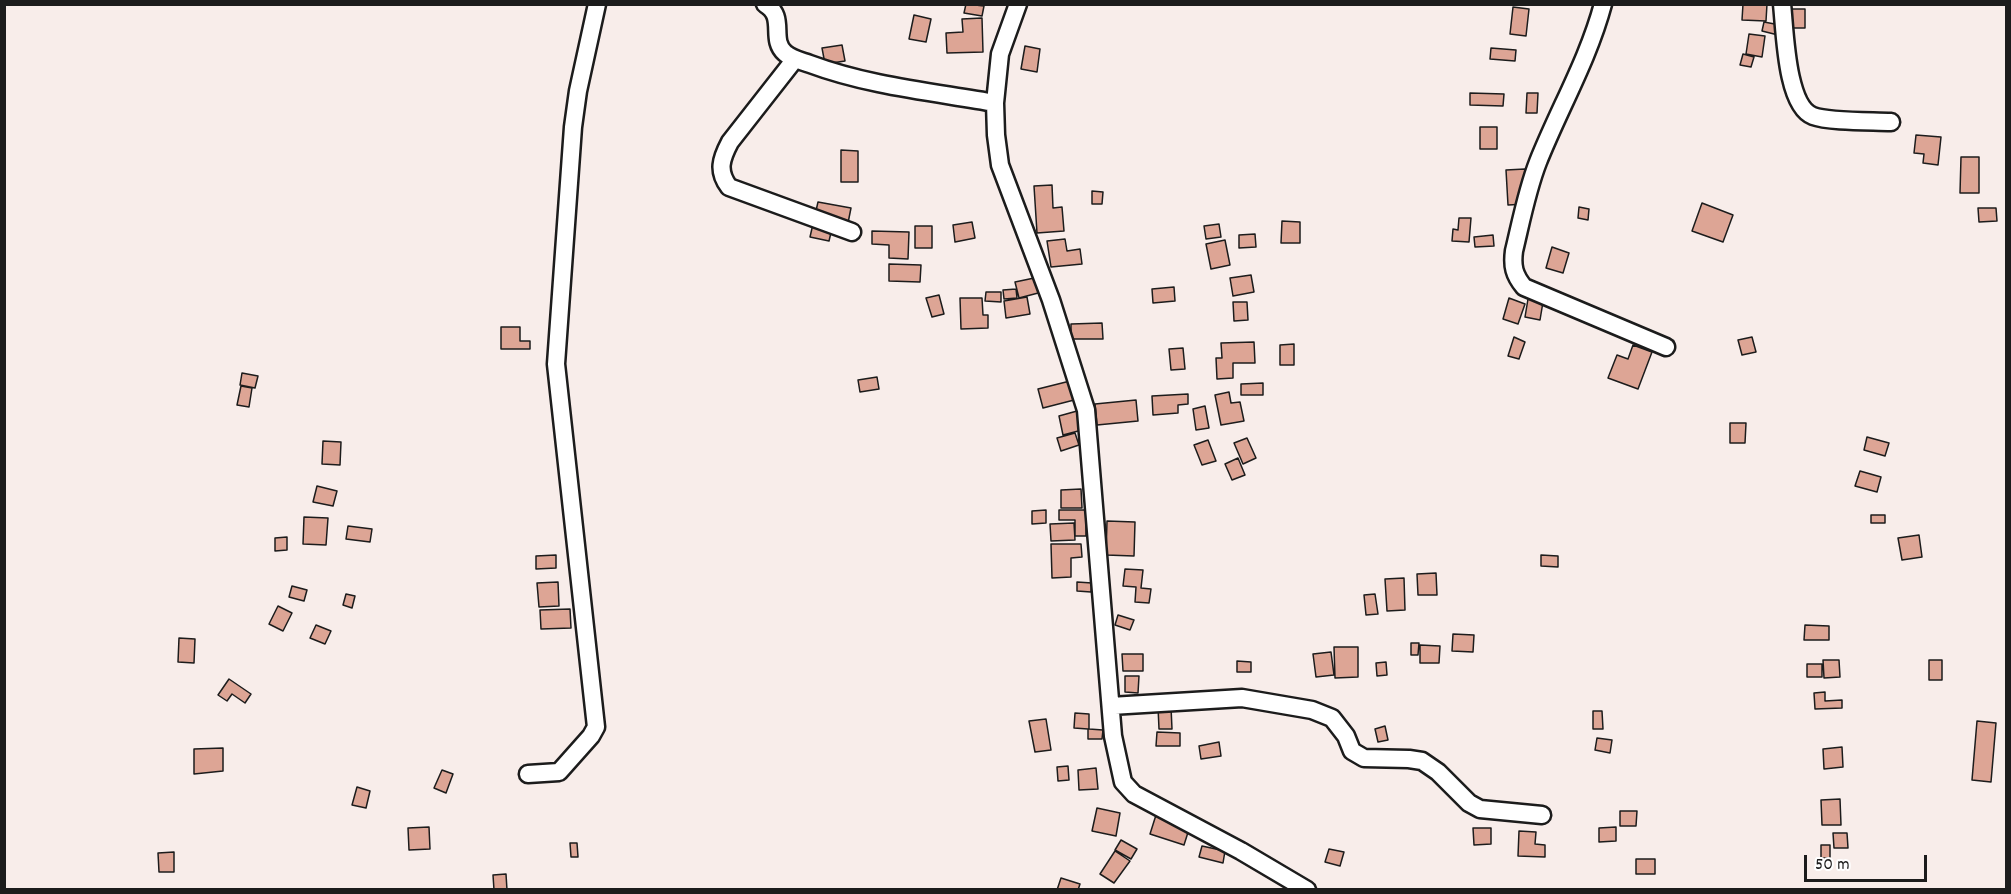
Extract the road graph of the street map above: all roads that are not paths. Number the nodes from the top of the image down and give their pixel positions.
1 (597, 4) edge
2 (765, 4) edge
3 (1018, 4) edge
4 (1603, 4) edge
5 (1782, 4) edge
6 (795, 58) junction
7 (995, 103) junction
8 (1891, 122) dead end
9 (852, 232) dead end
10 (1666, 347) dead end
11 (1111, 706) junction
12 (528, 774) dead end
13 (1542, 815) dead end
14 (1307, 890) edge

1 - 12 street
2 - 6 street
3 - 7 street
4 - 10 street
5 - 8 street
6 - 7 street
6 - 9 street
7 - 11 street
11 - 13 street
11 - 14 street

